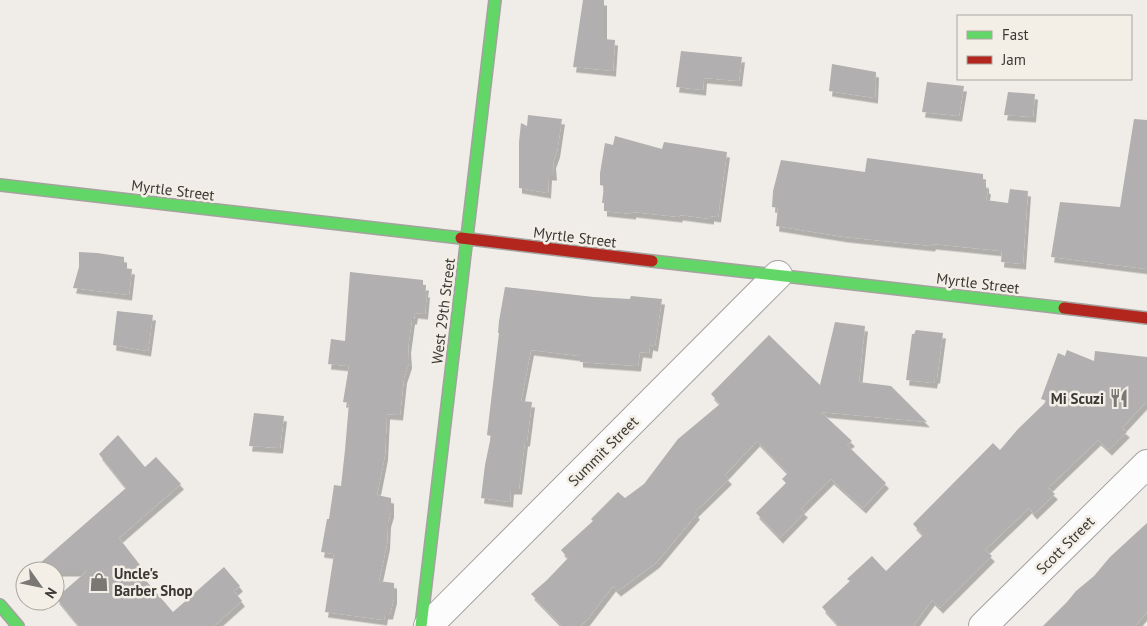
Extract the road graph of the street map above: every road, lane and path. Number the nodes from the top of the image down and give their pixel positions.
1 (494, 0) edge
2 (0, 185) edge
3 (467, 239) junction
4 (778, 275) junction
5 (1147, 318) edge
6 (1147, 464) edge
7 (0, 605) edge
8 (18, 626) edge
9 (421, 626) edge
10 (428, 626) edge
11 (983, 626) edge

1 - 3 street, West 29th Street
2 - 3 street, Myrtle Street
3 - 4 street, Myrtle Street
3 - 9 street, West 29th Street
4 - 5 street, Myrtle Street
4 - 10 street, Summit Street
6 - 11 street, Scott Street
7 - 8 street

